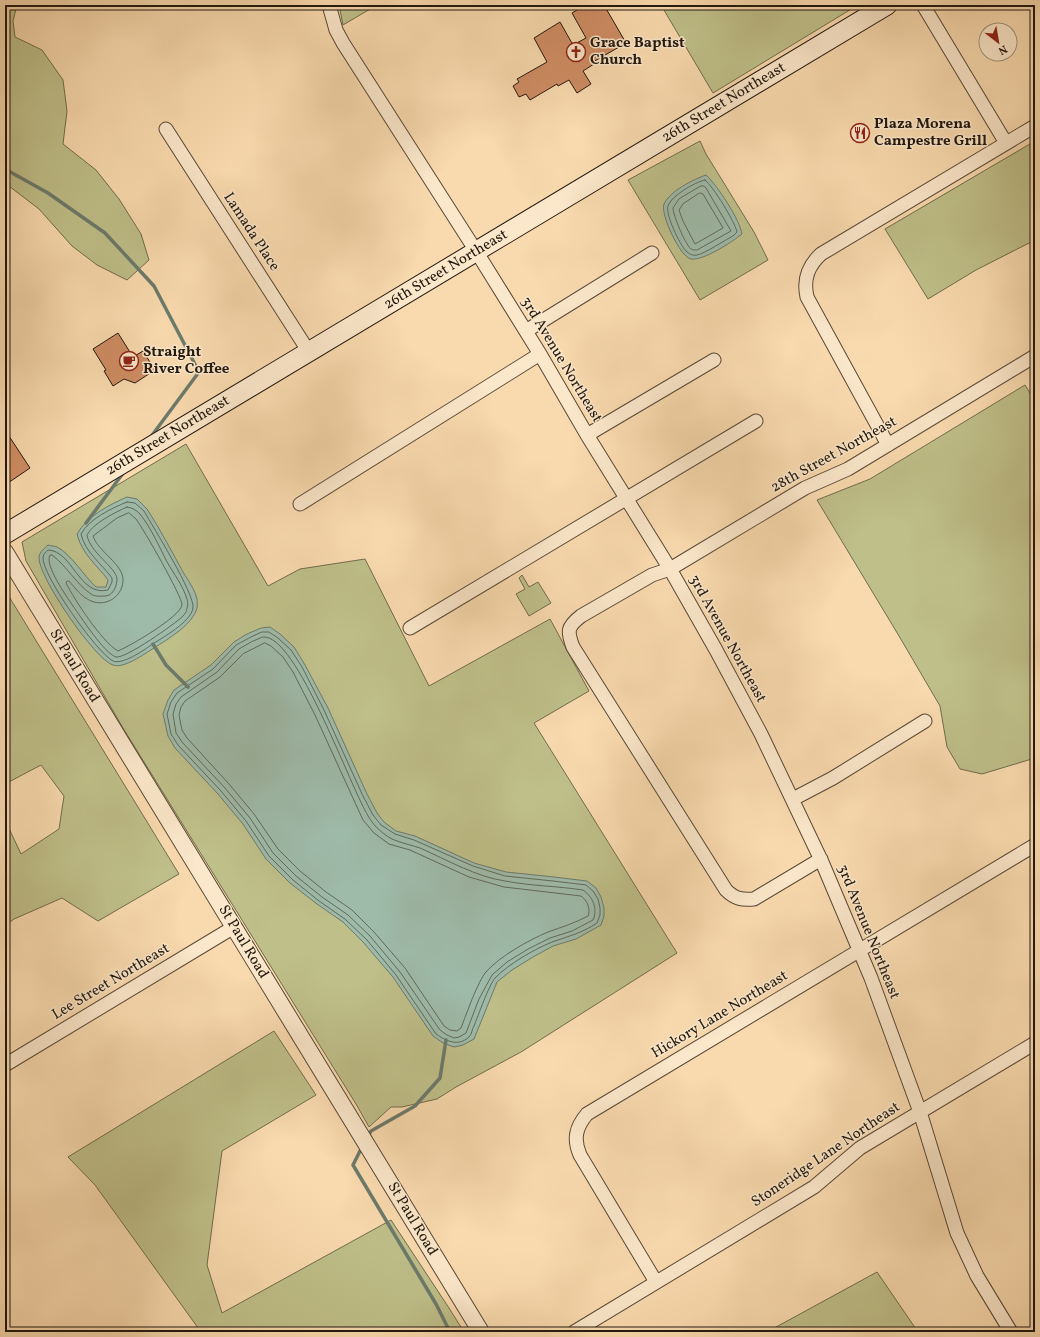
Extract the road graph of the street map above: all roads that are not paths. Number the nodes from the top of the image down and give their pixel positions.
1 (328, 5) edge
2 (887, 5) edge
3 (923, 5) edge
4 (1035, 126) edge
5 (166, 129) dead end
6 (1006, 143) junction
7 (476, 251) junction
8 (652, 253) dead end
9 (526, 331) junction
10 (309, 352) junction
11 (540, 354) junction
12 (1035, 356) edge
13 (714, 360) dead end
14 (756, 421) dead end
15 (587, 435) junction
16 (888, 445) junction
17 (626, 499) junction
18 (300, 504) dead end
19 (5, 534) edge
20 (5, 552) edge
21 (670, 570) junction
22 (410, 628) dead end
23 (925, 722) dead end
24 (793, 799) junction
25 (1035, 845) edge
26 (821, 859) junction
27 (234, 927) junction
28 (860, 950) junction
29 (1035, 1043) edge
30 (5, 1065) edge
31 (920, 1112) junction
32 (656, 1282) junction
33 (481, 1332) edge
34 (574, 1332) edge
35 (1011, 1332) edge

1 - 7 street, 3rd Avenue Northeast
2 - 7 main road, 26th Street Northeast
3 - 6 street
4 - 6 street
5 - 10 street, Lamada Place
6 - 16 street
7 - 9 street, 3rd Avenue Northeast
7 - 10 main road, 26th Street Northeast
8 - 9 street
9 - 11 street, 3rd Avenue Northeast
10 - 19 main road, 26th Street Northeast
11 - 15 street, 3rd Avenue Northeast
11 - 18 street
12 - 16 street, 28th Street Northeast
13 - 15 street
14 - 17 street
15 - 17 street, 3rd Avenue Northeast
16 - 21 street, 28th Street Northeast
17 - 21 street, 3rd Avenue Northeast
17 - 22 street
20 - 27 street, St Paul Road
21 - 24 street, 3rd Avenue Northeast
21 - 26 street, 28th Street Northeast
23 - 24 street
24 - 26 street, 3rd Avenue Northeast
25 - 28 street, Hickory Lane Northeast
26 - 28 street, 3rd Avenue Northeast
27 - 30 street, Lee Street Northeast
27 - 33 street, St Paul Road
28 - 31 street, 3rd Avenue Northeast
28 - 32 street, Hickory Lane Northeast
29 - 31 street, Stoneridge Lane Northeast
31 - 32 street, Stoneridge Lane Northeast
31 - 35 street, 3rd Avenue Northeast
32 - 34 street, Stoneridge Lane Northeast

